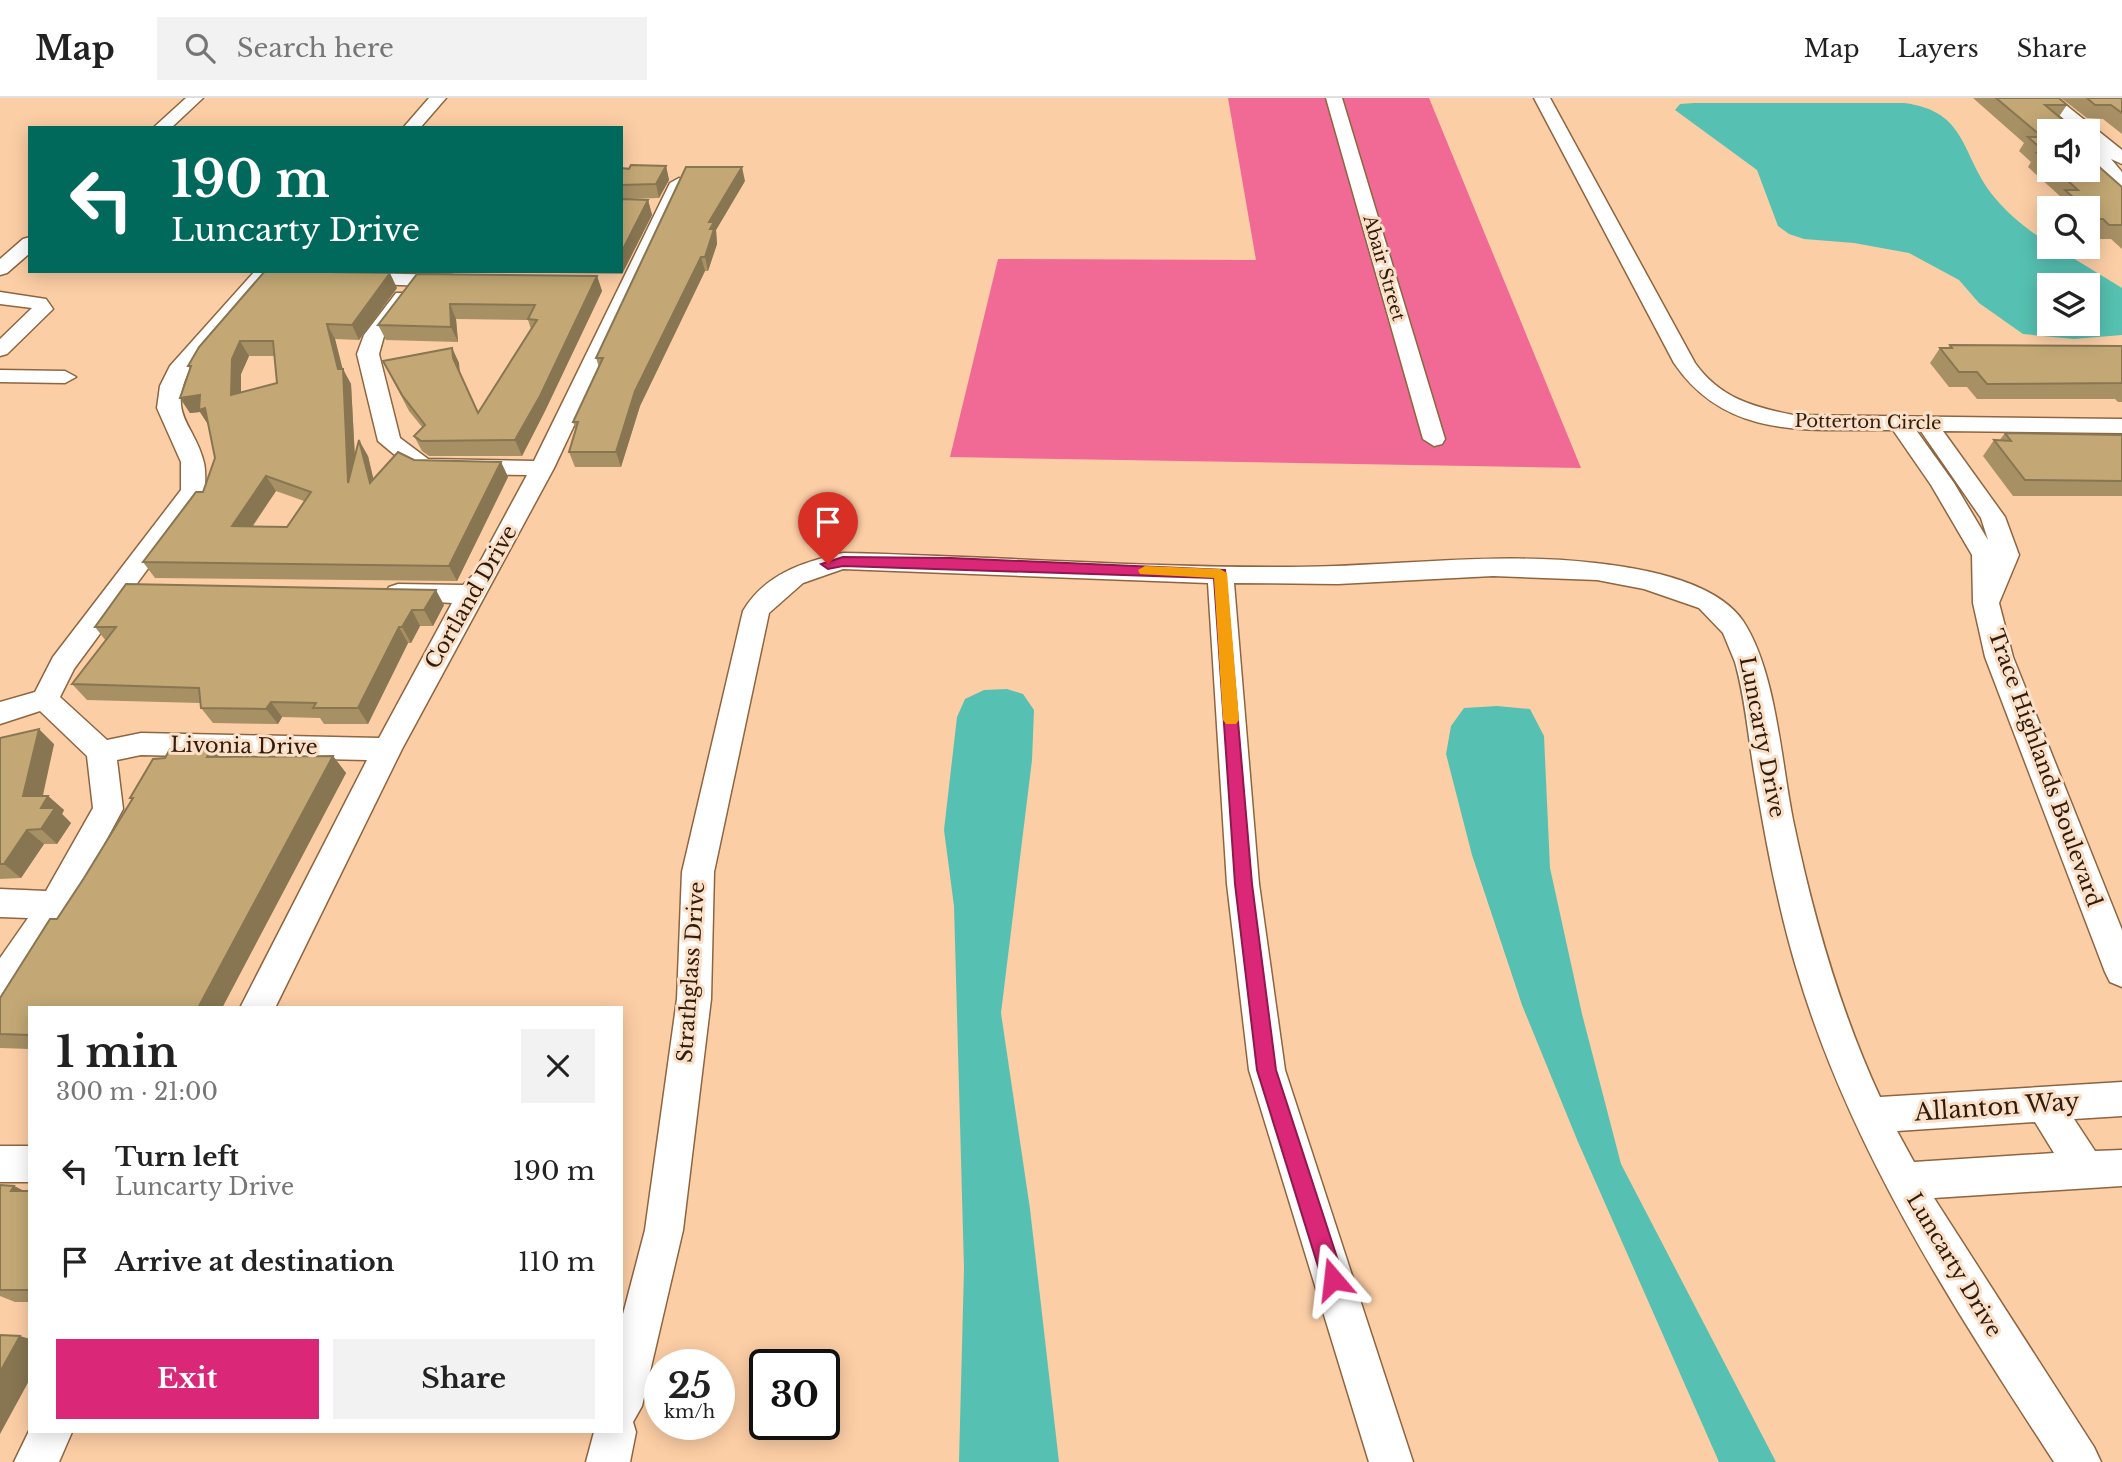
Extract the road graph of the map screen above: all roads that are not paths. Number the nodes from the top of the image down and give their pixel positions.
1 (195, 98) edge
2 (438, 98) edge
3 (1334, 98) edge
4 (1542, 98) edge
5 (2047, 98) edge
6 (2071, 119) edge
7 (162, 126) edge
8 (413, 126) edge
9 (2100, 142) edge
10 (2100, 155) edge
11 (2122, 159) edge
12 (678, 183) edge
13 (2122, 184) edge
14 (28, 245) edge
15 (0, 269) edge
16 (271, 276) edge
17 (338, 279) edge
18 (416, 280) junction
19 (470, 281) edge
20 (603, 282) dead end
21 (630, 283) junction
22 (0, 298) edge
23 (0, 350) edge
24 (0, 376) edge
25 (65, 377) dead end
26 (1899, 423) junction
27 (1926, 423) junction
28 (2122, 426) edge
29 (1434, 439) dead end
30 (542, 468) junction
31 (1942, 483) junction
32 (1970, 484) junction
33 (813, 568) joint
34 (1220, 573) junction
35 (121, 588) junction
36 (149, 588) edge
37 (372, 592) edge
38 (470, 594) junction
39 (1986, 603) junction
40 (45, 699) junction
41 (0, 713) edge
42 (387, 749) junction
43 (101, 751) junction
44 (0, 903) edge
45 (55, 905) junction
46 (2122, 972) edge
47 (0, 986) edge
48 (258, 1006) edge
49 (2122, 1099) edge
50 (2044, 1104) junction
51 (1872, 1115) junction
52 (0, 1164) edge
53 (28, 1164) edge
54 (2122, 1168) edge
55 (2085, 1170) junction
56 (1903, 1181) junction
57 (623, 1398) edge
58 (50, 1433) edge
59 (615, 1433) edge
60 (36, 1462) edge
61 (608, 1462) edge
62 (1391, 1462) edge
63 (2079, 1462) edge

1 - 7 street
2 - 8 street
3 - 29 street, Abair Street
4 - 26 street, Potterton Circle
5 - 6 street
9 - 11 street
10 - 13 street
12 - 21 street, Cortland Drive
14 - 15 street
16 - 35 street
17 - 18 street
18 - 19 street
18 - 30 street
20 - 21 street
21 - 30 street, Cortland Drive
22 - 23 street
24 - 25 street
26 - 27 street, Potterton Circle
26 - 31 street, Trace Highlands Boulevard
27 - 28 street, Potterton Circle
27 - 32 street, Trace Highlands Boulevard
30 - 38 street, Cortland Drive
31 - 32 street
31 - 39 street, Trace Highlands Boulevard
32 - 39 street, Trace Highlands Boulevard
33 - 34 street, Luncarty Drive
33 - 57 street, Strathglass Drive
34 - 51 street, Luncarty Drive
34 - 62 street
35 - 36 street
35 - 40 street
37 - 38 street
38 - 42 street, Cortland Drive
39 - 46 street, Trace Highlands Boulevard
40 - 41 street
40 - 43 street
42 - 43 street, Livonia Drive
42 - 48 street, Cortland Drive
43 - 45 street
44 - 45 street
45 - 47 street
49 - 50 street, Allanton Way
50 - 51 street, Allanton Way
50 - 55 street
51 - 56 street, Luncarty Drive
52 - 53 street
54 - 55 street
55 - 56 street
56 - 63 street, Luncarty Drive
58 - 60 street
59 - 61 street

